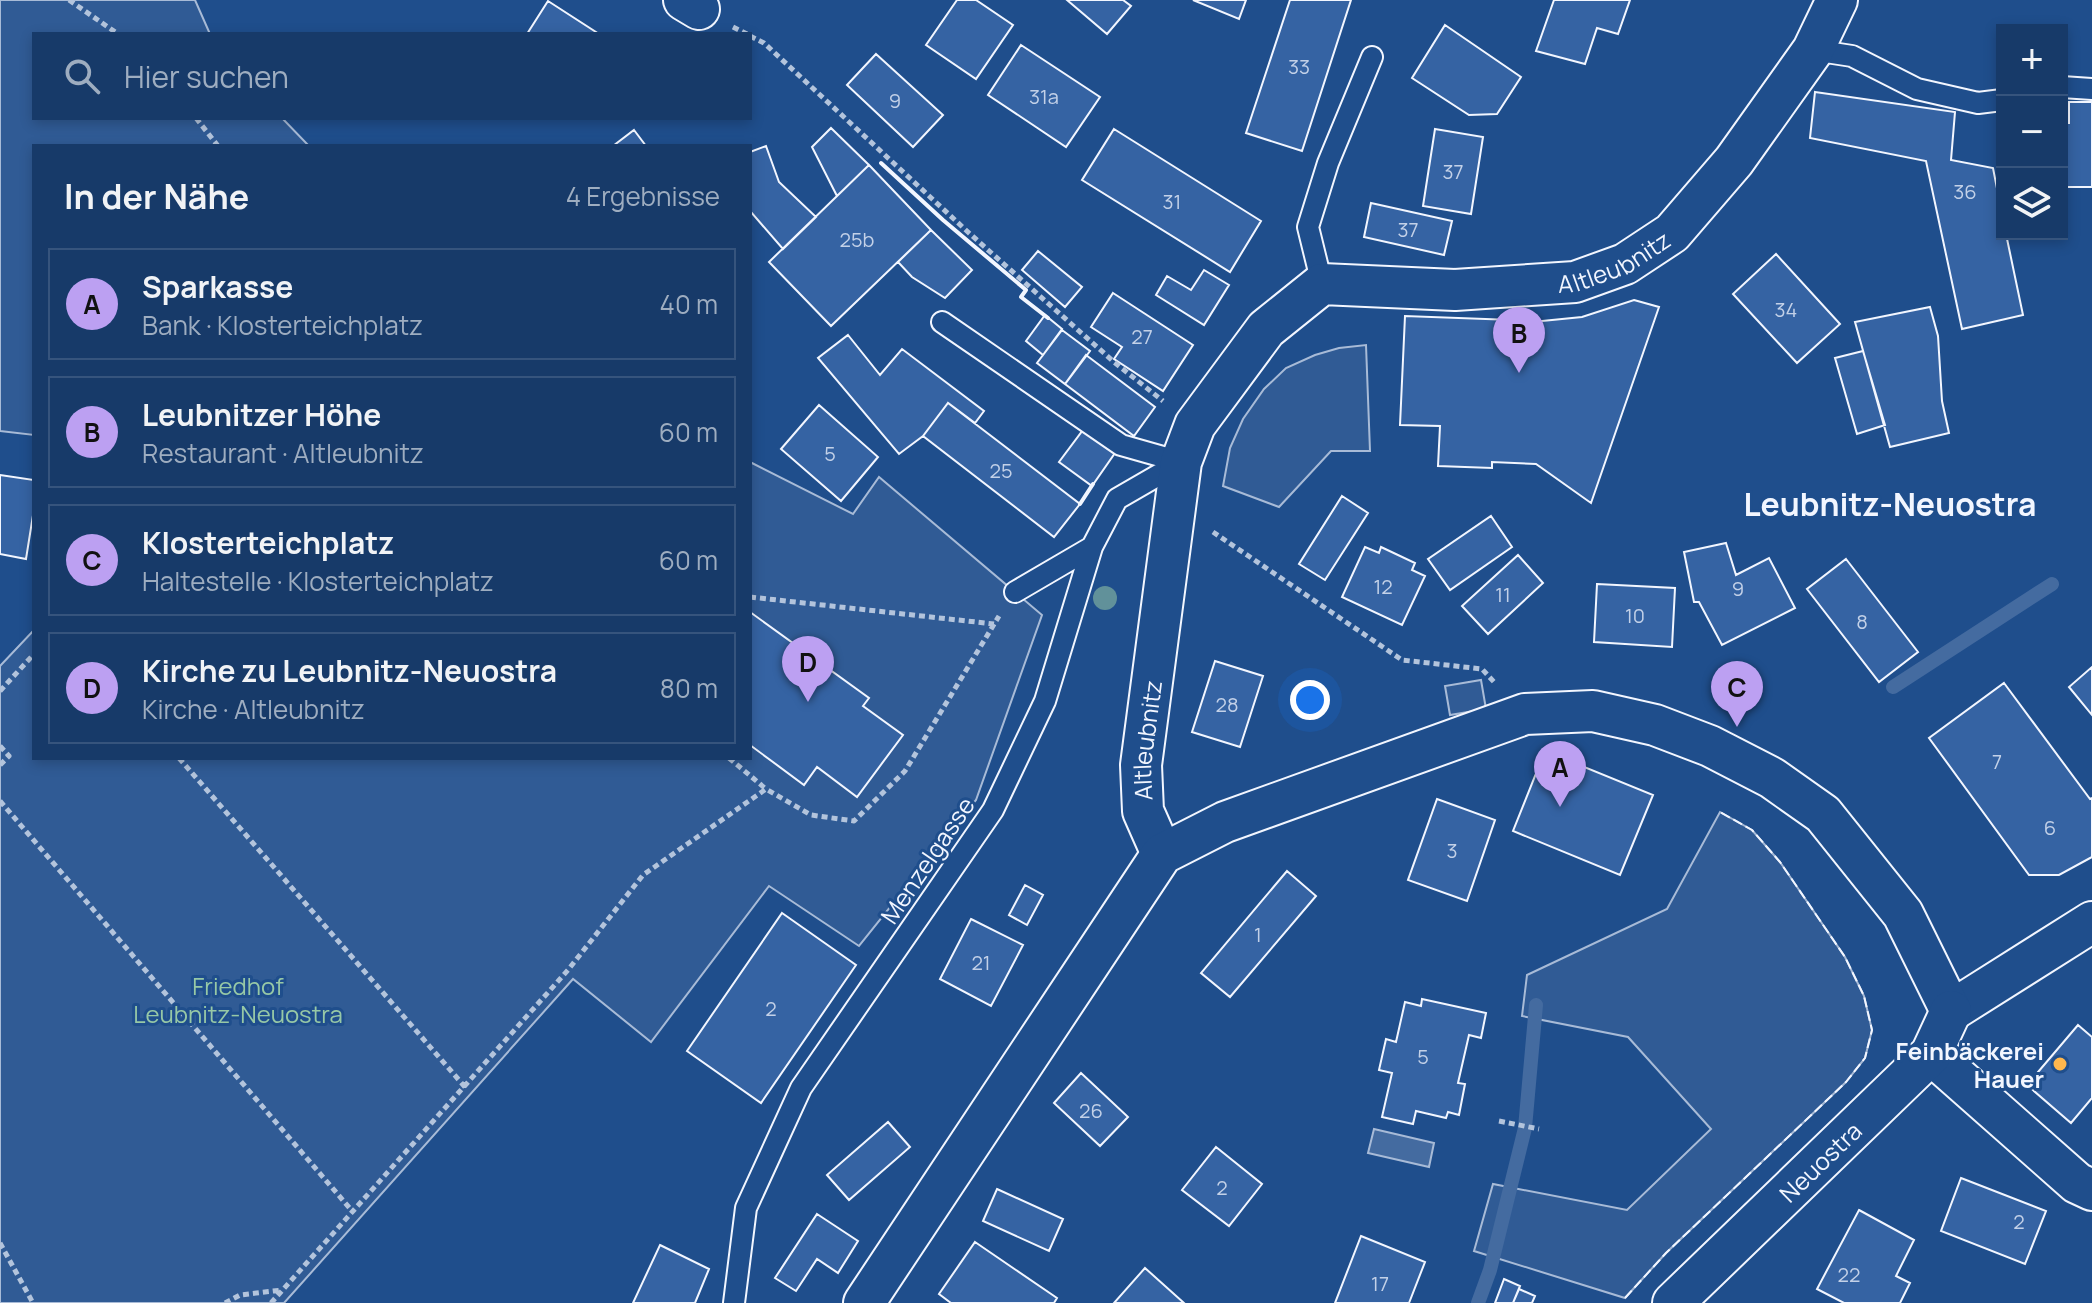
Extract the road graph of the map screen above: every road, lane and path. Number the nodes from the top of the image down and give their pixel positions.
1 (69, 0) edge
2 (1837, 0) edge
3 (115, 32) edge
4 (752, 37) edge
5 (1813, 50) junction
6 (1372, 57) dead end
7 (2068, 87) edge
8 (2092, 89) edge
9 (1996, 101) edge
10 (198, 120) edge
11 (216, 144) edge
12 (1322, 284) junction
13 (942, 322) dead end
14 (1158, 397) dead end
15 (1181, 462) junction
16 (1173, 505) junction
17 (1092, 547) junction
18 (1015, 592) joint
19 (752, 597) edge
20 (994, 624) junction
21 (32, 656) edge
22 (0, 691) edge
23 (1525, 714) junction
24 (0, 746) edge
25 (181, 760) edge
26 (731, 760) edge
27 (0, 765) edge
28 (766, 789) junction
29 (0, 801) edge
30 (1162, 854) junction
31 (2092, 922) edge
32 (1951, 1011) junction
33 (1931, 1054) junction
34 (465, 1087) junction
35 (1499, 1121) dead end
36 (1539, 1129) dead end
37 (2092, 1190) edge
38 (353, 1212) junction
39 (0, 1243) edge
40 (283, 1290) junction
41 (33, 1303) edge
42 (225, 1303) edge
43 (271, 1303) edge
44 (734, 1303) edge
45 (864, 1303) edge
46 (1673, 1303) edge

1 - 3 path
2 - 5 street, Altleubnitz
4 - 14 path
5 - 9 lane
5 - 12 street, Altleubnitz
6 - 12 lane
7 - 8 lane
10 - 11 path
12 - 15 street, Altleubnitz
13 - 15 lane
15 - 16 street, Altleubnitz
15 - 17 lane, Menzelgasse
16 - 23 path
16 - 30 street, Altleubnitz
17 - 18 lane
17 - 44 lane, Menzelgasse
18 - 20 path
19 - 20 path
20 - 28 path
21 - 22 path
23 - 30 street
23 - 32 street
24 - 27 path
25 - 34 path
26 - 28 path
28 - 34 path
29 - 38 path
30 - 45 street
31 - 32 street
32 - 33 street, Neuostra
33 - 37 street
33 - 46 street, Neuostra
34 - 38 path
35 - 36 path
38 - 40 path
39 - 41 path
40 - 42 path
40 - 43 path

